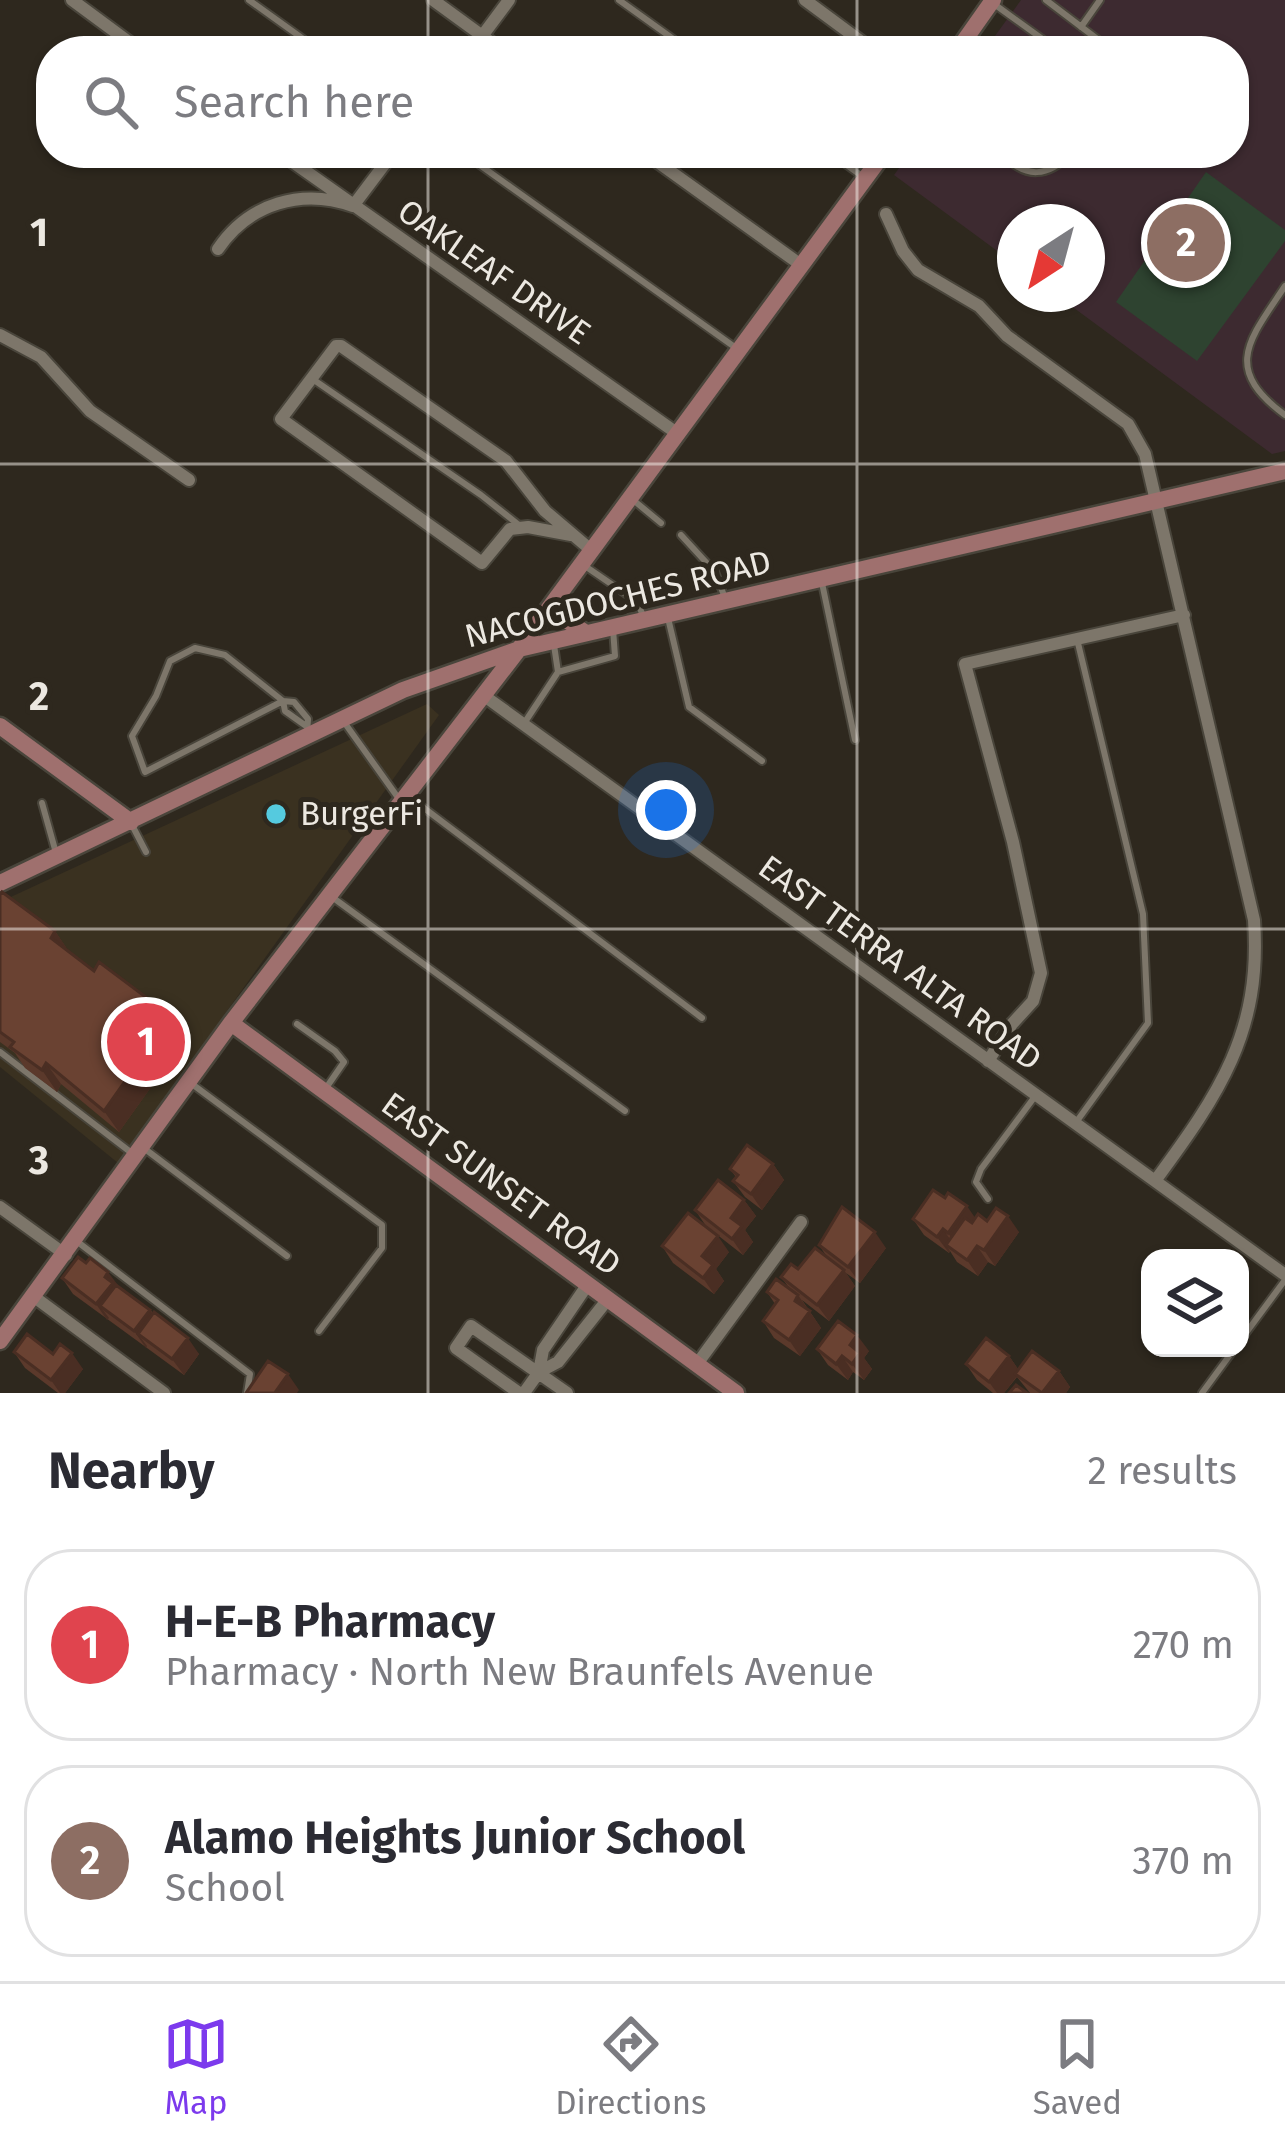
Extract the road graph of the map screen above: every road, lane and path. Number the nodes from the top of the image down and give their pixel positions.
1 (72, 0) edge
2 (249, 0) edge
3 (433, 0) edge
4 (508, 0) edge
5 (620, 0) edge
6 (805, 0) edge
7 (1046, 0) edge
8 (1100, 0) edge
9 (992, 1) edge
10 (1081, 27) junction
11 (121, 36) edge
12 (299, 36) edge
13 (482, 36) joint
14 (669, 36) edge
15 (854, 36) edge
16 (968, 36) edge
17 (1039, 36) edge
18 (1093, 36) edge
19 (301, 168) edge
20 (382, 168) edge
21 (484, 168) edge
22 (666, 168) edge
23 (851, 168) edge
24 (873, 168) edge
25 (1024, 168) edge
26 (1057, 168) edge
27 (865, 178) junction
28 (353, 206) junction
29 (886, 214) dead end
30 (218, 249) dead end
31 (801, 266) junction
32 (1285, 286) edge
33 (0, 335) edge
34 (739, 350) junction
35 (312, 378) junction
36 (1285, 415) edge
37 (678, 434) junction
38 (1285, 471) edge
39 (189, 480) dead end
40 (630, 498) junction
41 (1158, 503) junction
42 (662, 523) dead end
43 (521, 528) junction
44 (571, 535) junction
45 (681, 535) dead end
46 (586, 557) junction
47 (821, 580) junction
48 (557, 597) junction
49 (726, 602) junction
50 (667, 615) junction
51 (1184, 615) junction
52 (646, 620) junction
53 (612, 627) junction
54 (586, 633) junction
55 (1077, 639) junction
56 (553, 641) junction
57 (519, 649) junction
58 (558, 672) junction
59 (483, 695) junction
60 (284, 701) junction
61 (342, 719) junction
62 (524, 724) junction
63 (0, 726) edge
64 (307, 731) junction
65 (855, 740) dead end
66 (762, 761) dead end
67 (403, 798) junction
68 (42, 803) dead end
69 (130, 822) junction
70 (146, 851) dead end
71 (58, 856) junction
72 (0, 884) edge
73 (329, 895) junction
74 (702, 1018) dead end
75 (231, 1023) junction
76 (297, 1024) dead end
77 (0, 1052) edge
78 (988, 1061) junction
79 (189, 1082) junction
80 (324, 1091) junction
81 (1036, 1095) junction
82 (625, 1111) dead end
83 (1075, 1124) junction
84 (139, 1152) junction
85 (1155, 1181) junction
86 (988, 1199) dead end
87 (0, 1207) edge
88 (801, 1222) dead end
89 (71, 1248) junction
90 (287, 1256) dead end
91 (1285, 1278) edge
92 (588, 1284) junction
93 (33, 1296) junction
94 (608, 1299) junction
95 (1249, 1328) edge
96 (319, 1331) dead end
97 (556, 1332) junction
98 (0, 1341) edge
99 (499, 1344) junction
100 (572, 1345) junction
101 (1228, 1357) edge
102 (697, 1364) junction
103 (483, 1367) junction
104 (539, 1372) junction
105 (164, 1393) edge
106 (247, 1393) edge
107 (521, 1393) edge
108 (567, 1393) edge
109 (736, 1393) edge
110 (1202, 1393) edge

1 - 11 street
2 - 12 lane
3 - 13 street
4 - 13 street
5 - 14 lane
6 - 15 street
7 - 10 lane
8 - 10 lane
9 - 16 street
9 - 17 lane
10 - 18 lane
19 - 28 street, OAKLEAF DRIVE
20 - 28 street
21 - 34 lane
22 - 31 street
23 - 27 lane
24 - 27 street
25 - 26 lane
27 - 31 street
28 - 30 street
28 - 37 street, OAKLEAF DRIVE
29 - 41 street
31 - 34 street
32 - 36 lane
33 - 39 street
34 - 37 street
35 - 43 lane
35 - 43 street
35 - 44 street
37 - 40 street
38 - 41 street, NACOGDOCHES ROAD
40 - 42 lane
40 - 46 street
41 - 47 street, NACOGDOCHES ROAD
41 - 51 street
43 - 44 street
44 - 46 street
45 - 49 lane
46 - 48 street
46 - 52 lane
47 - 49 street, NACOGDOCHES ROAD
47 - 65 lane
48 - 54 street
48 - 57 street
49 - 50 street, NACOGDOCHES ROAD
50 - 52 street, NACOGDOCHES ROAD
50 - 66 lane
51 - 55 street
51 - 85 street
52 - 53 street, NACOGDOCHES ROAD
53 - 54 street, NACOGDOCHES ROAD
53 - 58 lane
54 - 56 street, NACOGDOCHES ROAD
55 - 78 street
55 - 83 lane
56 - 57 street, NACOGDOCHES ROAD
56 - 58 lane
57 - 59 street
57 - 61 street, NACOGDOCHES ROAD
58 - 62 lane
59 - 62 street, EAST TERRA ALTA ROAD
59 - 67 street
60 - 60 lane
60 - 64 lane
61 - 64 street, NACOGDOCHES ROAD
61 - 67 lane
62 - 78 street, EAST TERRA ALTA ROAD
63 - 69 street
64 - 69 street, NACOGDOCHES ROAD
67 - 73 street
67 - 74 lane
68 - 71 lane
69 - 70 lane
69 - 71 street, NACOGDOCHES ROAD
71 - 72 street, NACOGDOCHES ROAD
73 - 75 street
73 - 82 lane
75 - 79 street
75 - 80 street, EAST SUNSET ROAD
76 - 80 lane
77 - 84 lane
78 - 81 street, EAST TERRA ALTA ROAD
79 - 84 street
79 - 96 lane
80 - 92 street, EAST SUNSET ROAD
81 - 83 street, EAST TERRA ALTA ROAD
81 - 86 lane
83 - 85 street, EAST TERRA ALTA ROAD
84 - 89 street
84 - 90 lane
85 - 91 street, EAST TERRA ALTA ROAD
87 - 89 street
88 - 102 street
89 - 93 street
89 - 106 lane
91 - 95 lane
92 - 94 street, EAST SUNSET ROAD
92 - 97 street
93 - 98 street
93 - 105 street
94 - 100 street
94 - 102 street, EAST SUNSET ROAD
97 - 100 street
97 - 104 street
99 - 103 street
99 - 103 street
99 - 104 street
100 - 104 street
101 - 110 lane
102 - 109 street, EAST SUNSET ROAD
103 - 107 street
104 - 107 street
104 - 108 street

